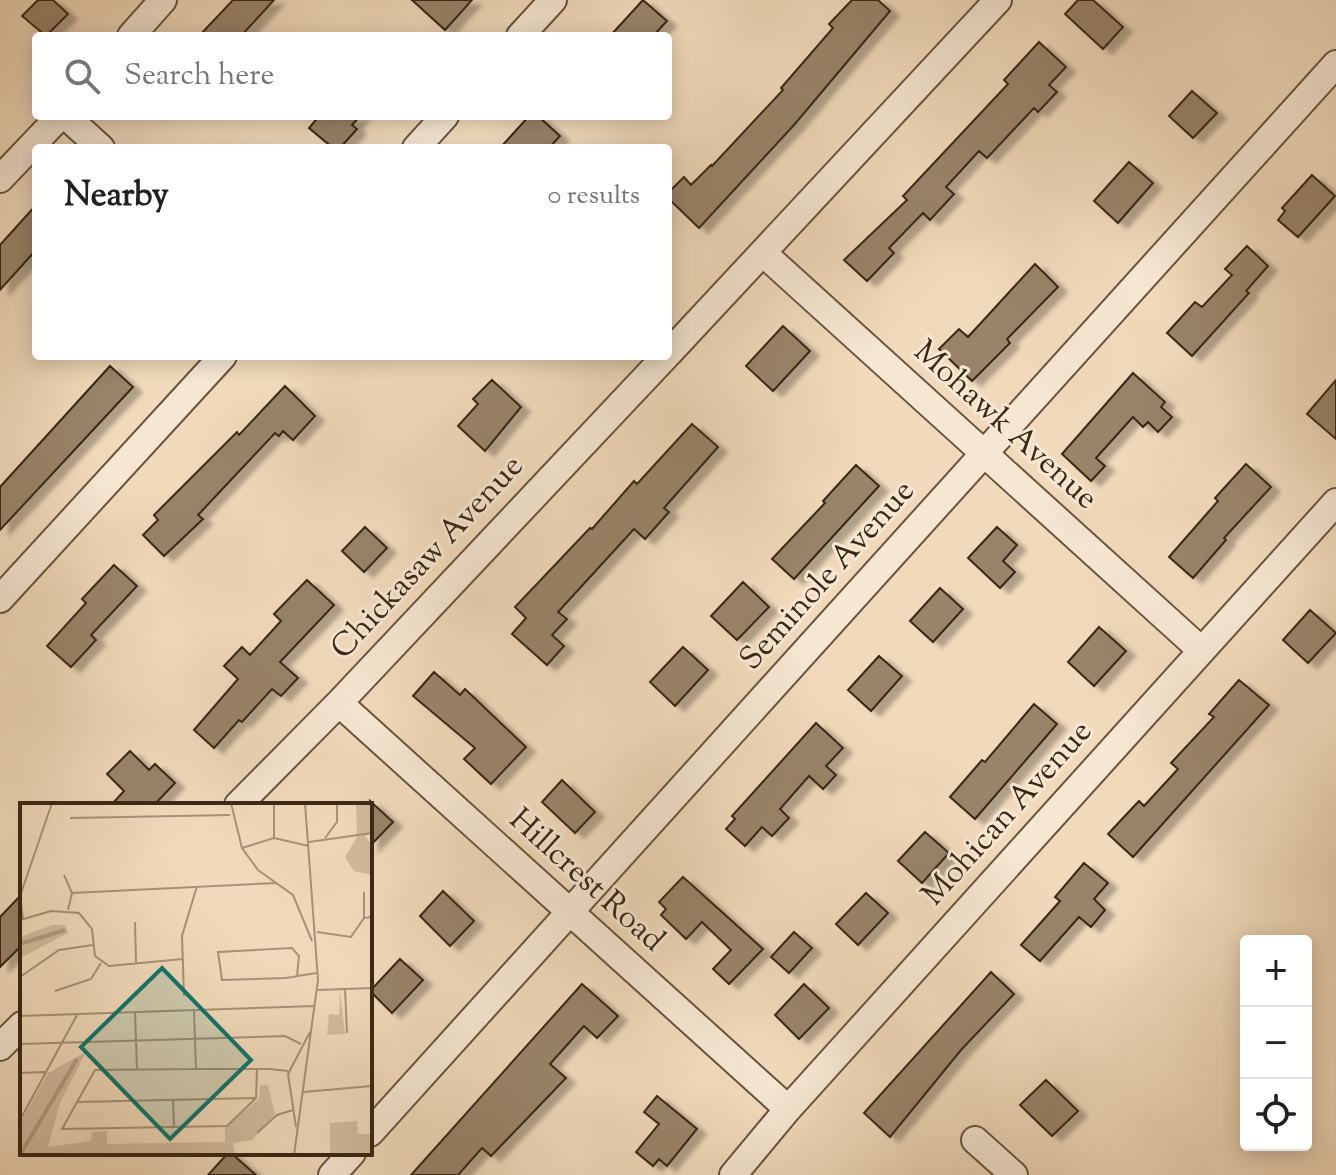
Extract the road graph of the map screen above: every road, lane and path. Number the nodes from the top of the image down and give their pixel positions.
1 (163, 0) edge
2 (553, 0) edge
3 (998, 0) edge
4 (135, 32) edge
5 (524, 32) edge
6 (1336, 64) edge
7 (59, 120) edge
8 (68, 120) edge
9 (441, 120) edge
10 (35, 144) edge
11 (96, 144) edge
12 (420, 144) edge
13 (32, 147) edge
14 (0, 179) edge
15 (763, 253) junction
16 (672, 350) edge
17 (219, 360) edge
18 (662, 360) edge
19 (984, 454) junction
20 (1336, 502) edge
21 (0, 599) edge
22 (1201, 650) junction
23 (339, 703) junction
24 (240, 803) edge
25 (570, 912) junction
26 (20, 1027) edge
27 (0, 1047) edge
28 (788, 1109) junction
29 (372, 1131) edge
30 (975, 1140) dead end
31 (350, 1155) edge
32 (332, 1175) edge
33 (733, 1175) edge
34 (1014, 1175) edge

1 - 4 street
2 - 5 street
3 - 15 street, Chickasaw Avenue
6 - 19 street, Seminole Avenue
7 - 10 street
8 - 11 street
9 - 12 street
13 - 14 street
15 - 16 street, Chickasaw Avenue
15 - 19 street, Mohawk Avenue
17 - 21 street
18 - 23 street, Chickasaw Avenue
19 - 22 street, Mohawk Avenue
19 - 25 street, Seminole Avenue
20 - 22 street, Mohican Avenue
22 - 28 street, Mohican Avenue
23 - 24 street, Chickasaw Avenue
23 - 25 street, Hillcrest Road
25 - 28 street, Hillcrest Road
25 - 29 street, Seminole Avenue
26 - 27 street
28 - 33 street, Mohican Avenue
30 - 34 street
31 - 32 street

